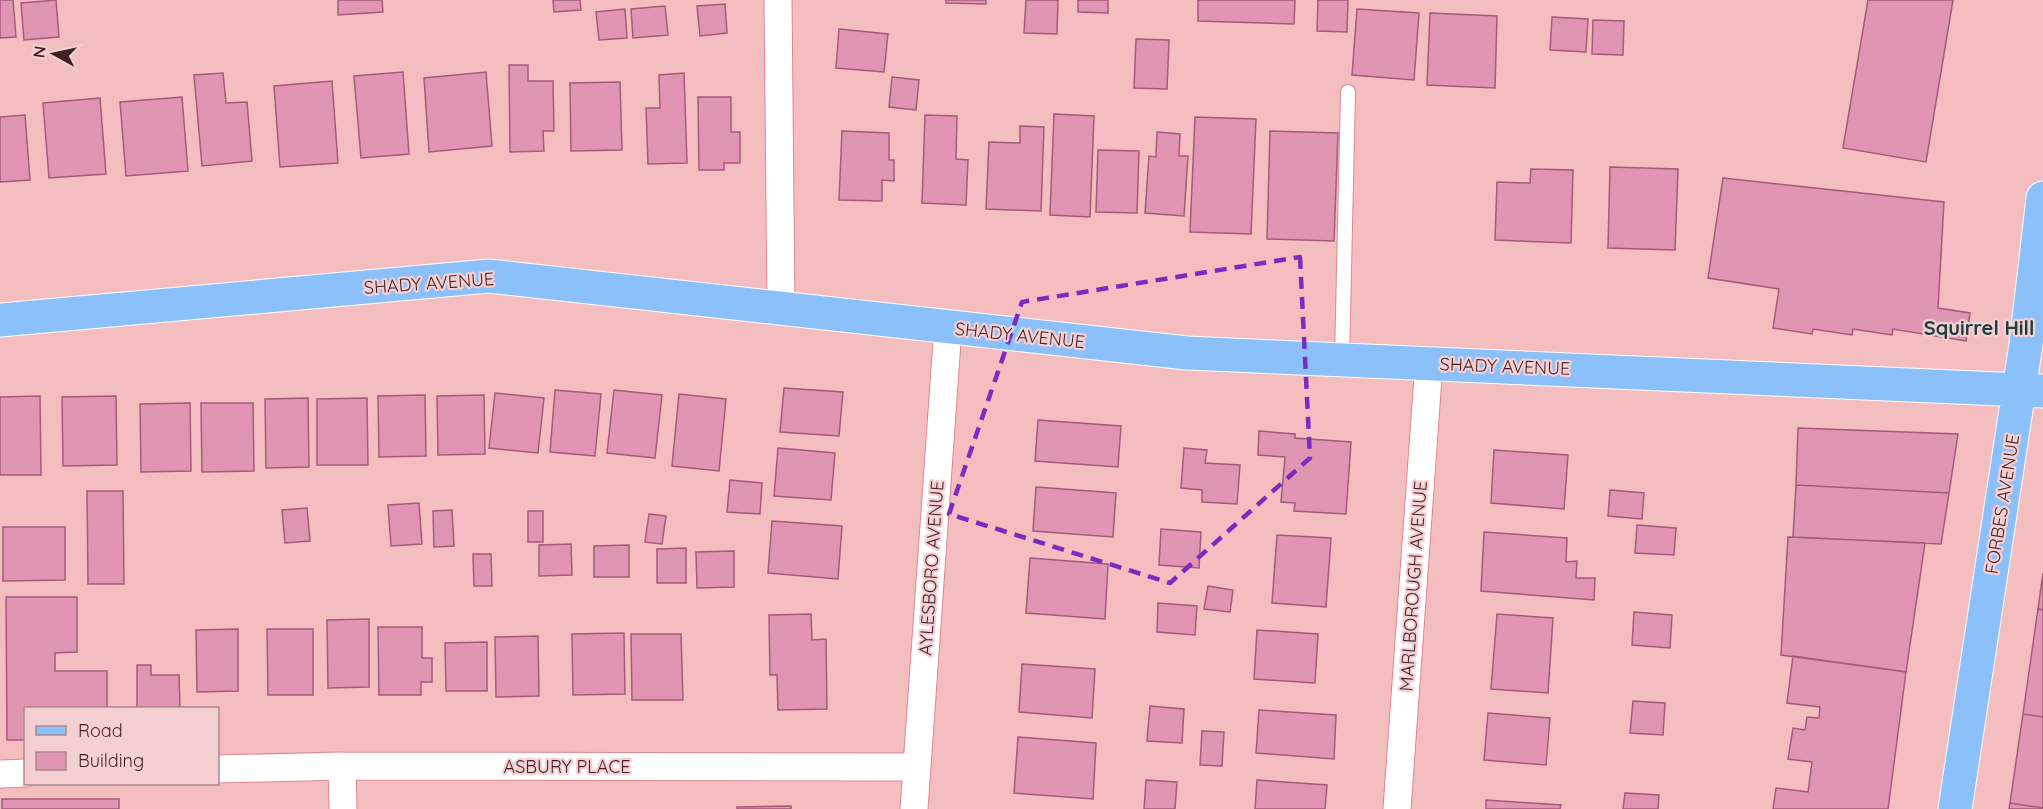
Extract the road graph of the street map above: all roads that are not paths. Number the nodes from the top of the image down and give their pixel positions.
1 (778, 0) edge
2 (1348, 92) dead end
3 (2043, 198) edge
4 (781, 308) junction
5 (0, 320) edge
6 (948, 327) junction
7 (1342, 359) junction
8 (1429, 363) junction
9 (2031, 391) edge
10 (342, 766) junction
11 (917, 767) junction
12 (219, 769) edge
13 (24, 773) edge
14 (0, 774) edge
15 (343, 809) edge
16 (914, 809) edge
17 (1397, 809) edge
18 (1955, 809) edge

1 - 4 street
2 - 7 lane
3 - 9 main road, FORBES AVENUE
4 - 5 main road, SHADY AVENUE
4 - 6 main road, SHADY AVENUE
6 - 7 main road, SHADY AVENUE
6 - 11 street, AYLESBORO AVENUE
7 - 8 main road, SHADY AVENUE
8 - 9 main road, SHADY AVENUE
8 - 17 street, MARLBOROUGH AVENUE
9 - 18 main road, FORBES AVENUE
10 - 11 street, ASBURY PLACE
10 - 12 street, ASBURY PLACE
10 - 15 street
11 - 16 street, AYLESBORO AVENUE
13 - 14 street

